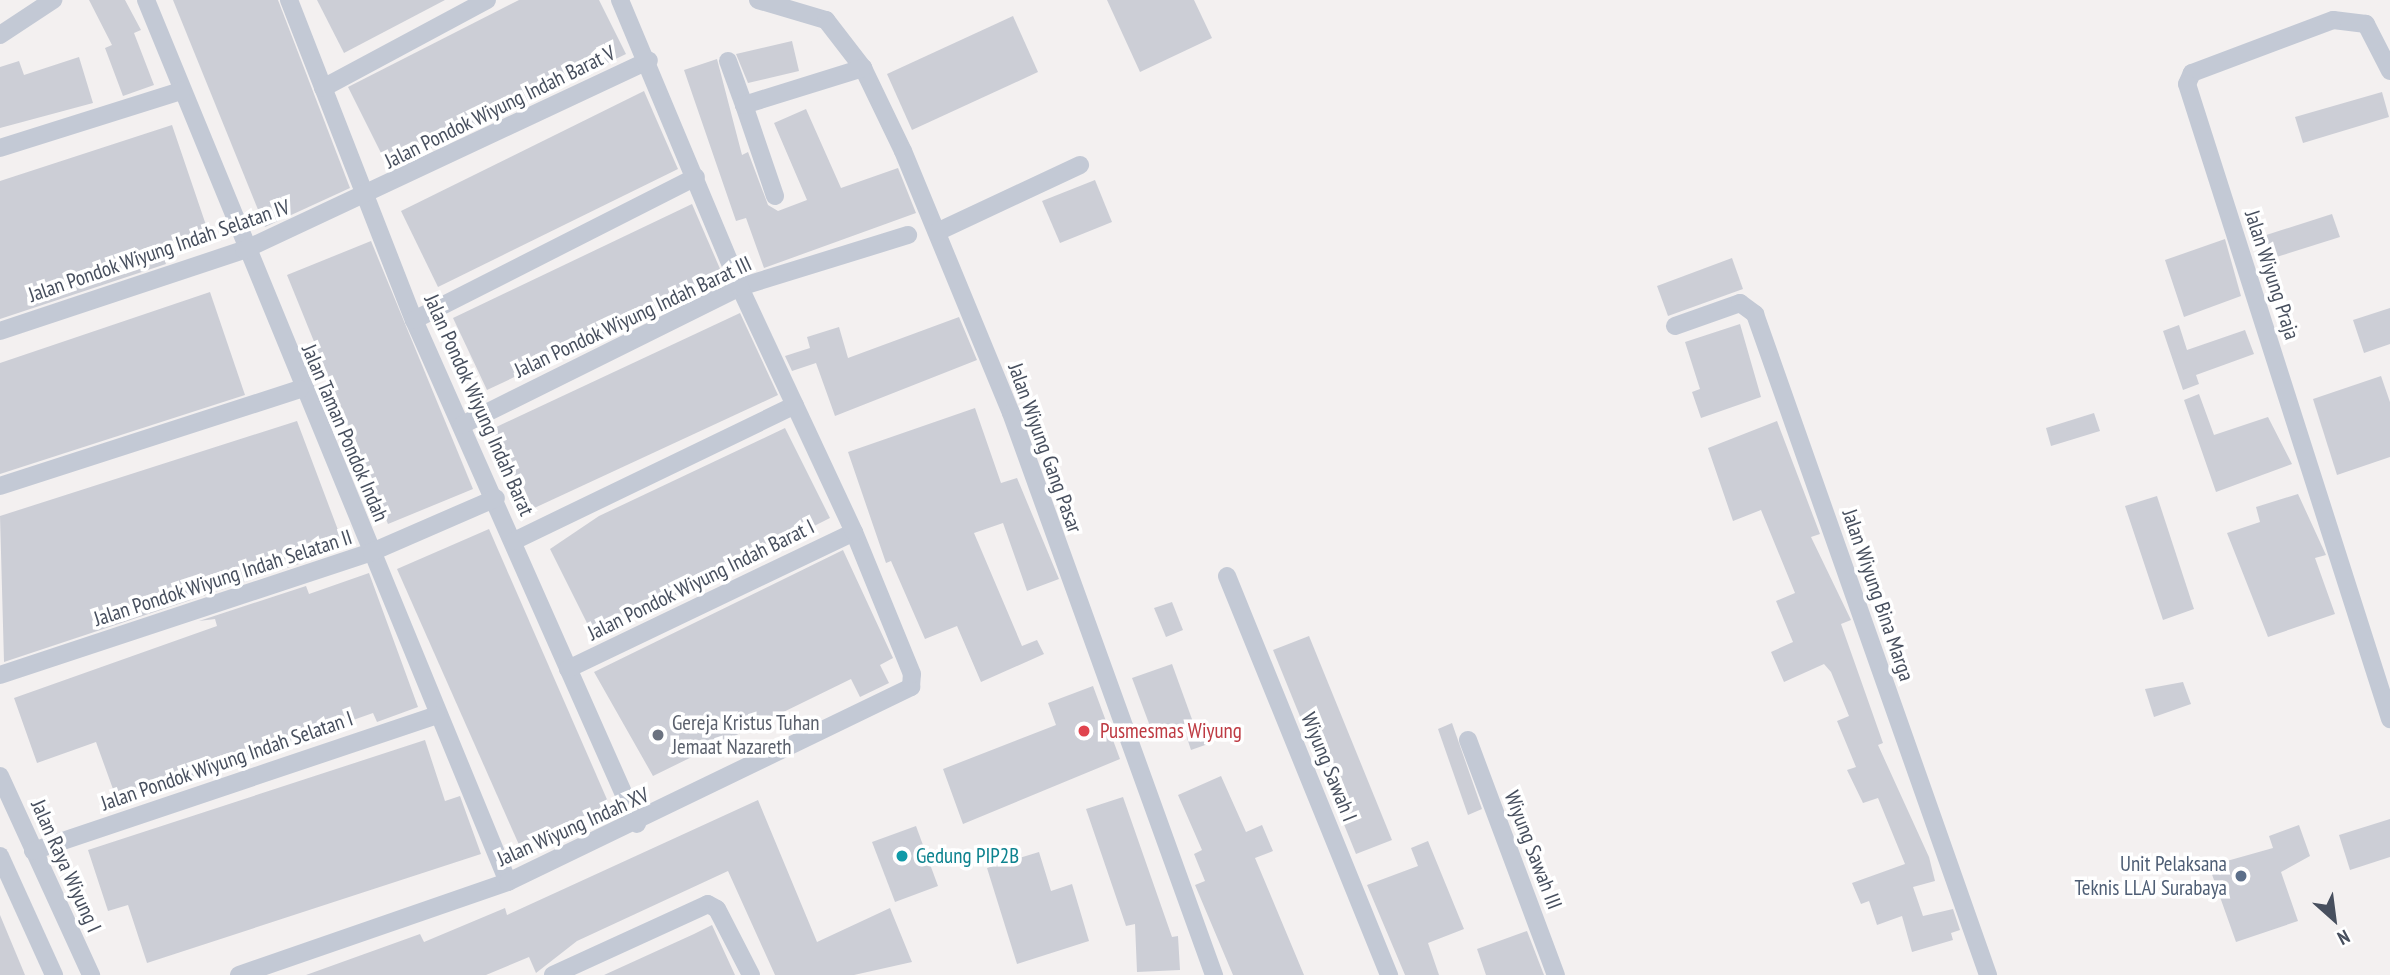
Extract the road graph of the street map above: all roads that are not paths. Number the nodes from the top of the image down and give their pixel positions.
1 (53, 0) edge
2 (146, 0) edge
3 (289, 0) edge
4 (487, 0) edge
5 (620, 0) edge
6 (758, 0) edge
7 (0, 35) edge
8 (649, 60) junction
9 (728, 61) dead end
10 (863, 68) junction
11 (2390, 71) edge
12 (323, 88) junction
13 (181, 91) junction
14 (744, 105) junction
15 (0, 148) edge
16 (1080, 165) dead end
17 (696, 177) junction
18 (371, 195) junction
19 (775, 196) dead end
20 (937, 232) junction
21 (908, 235) dead end
22 (244, 250) junction
23 (740, 287) junction
24 (414, 320) junction
25 (1675, 326) dead end
26 (0, 331) edge
27 (300, 389) junction
28 (795, 405) junction
29 (462, 425) junction
30 (0, 486) edge
31 (496, 498) junction
32 (854, 531) junction
33 (514, 541) junction
34 (372, 552) junction
35 (1227, 576) dead end
36 (568, 669) junction
37 (0, 675) edge
38 (436, 715) junction
39 (2390, 719) edge
40 (1468, 740) dead end
41 (0, 776) edge
42 (637, 824) junction
43 (33, 851) junction
44 (1, 860) edge
45 (508, 882) junction
46 (54, 975) edge
47 (91, 975) edge
48 (239, 975) edge
49 (553, 975) edge
50 (751, 975) edge
51 (1214, 975) edge
52 (1389, 975) edge
53 (1556, 975) edge
54 (1988, 975) edge

1 - 7 street
2 - 13 street, Jalan Taman Pondok Indah
3 - 12 street, Jalan Pondok Wiyung Indah Barat
4 - 12 street
5 - 8 street
6 - 10 street, Jalan Wiyung Gang Pasar
8 - 17 street
8 - 18 street, Jalan Pondok Wiyung Indah Barat V
9 - 14 street
10 - 14 street
10 - 20 street, Jalan Wiyung Gang Pasar
11 - 39 street, Jalan Wiyung Praja
12 - 18 street, Jalan Pondok Wiyung Indah Barat
13 - 15 street
13 - 22 street, Jalan Taman Pondok Indah
14 - 19 street
16 - 20 street
17 - 23 street
17 - 24 street
18 - 22 street, Jalan Pondok Wiyung Indah Selatan IV
18 - 24 street, Jalan Pondok Wiyung Indah Barat
20 - 51 street, Jalan Wiyung Gang Pasar
21 - 23 street, Jalan Pondok Wiyung Indah Barat III
22 - 26 street, Jalan Pondok Wiyung Indah Selatan IV
22 - 27 street, Jalan Taman Pondok Indah
23 - 28 street
23 - 29 street, Jalan Pondok Wiyung Indah Barat III
24 - 29 street, Jalan Pondok Wiyung Indah Barat
25 - 54 street, Jalan Wiyung Bina Marga
27 - 30 street
27 - 34 street, Jalan Taman Pondok Indah
28 - 32 street
28 - 33 street
29 - 31 street, Jalan Pondok Wiyung Indah Barat
31 - 33 street, Jalan Pondok Wiyung Indah Barat
31 - 34 street, Jalan Pondok Wiyung Indah Selatan II
32 - 36 street, Jalan Pondok Wiyung Indah Barat I
32 - 42 street, Jalan Wiyung Indah XV
33 - 36 street, Jalan Pondok Wiyung Indah Barat
34 - 37 street, Jalan Pondok Wiyung Indah Selatan II
34 - 38 street, Jalan Taman Pondok Indah
35 - 52 street, Wiyung Sawah I
36 - 42 street, Jalan Pondok Wiyung Indah Barat
38 - 43 street, Jalan Pondok Wiyung Indah Selatan I
38 - 45 street, Jalan Taman Pondok Indah
40 - 53 street, Wiyung Sawah III
41 - 43 street, Jalan Raya Wiyung I
42 - 45 street, Jalan Wiyung Indah XV
43 - 47 street, Jalan Raya Wiyung I
44 - 46 street
45 - 48 street, Jalan Wiyung Indah XV
49 - 50 street

